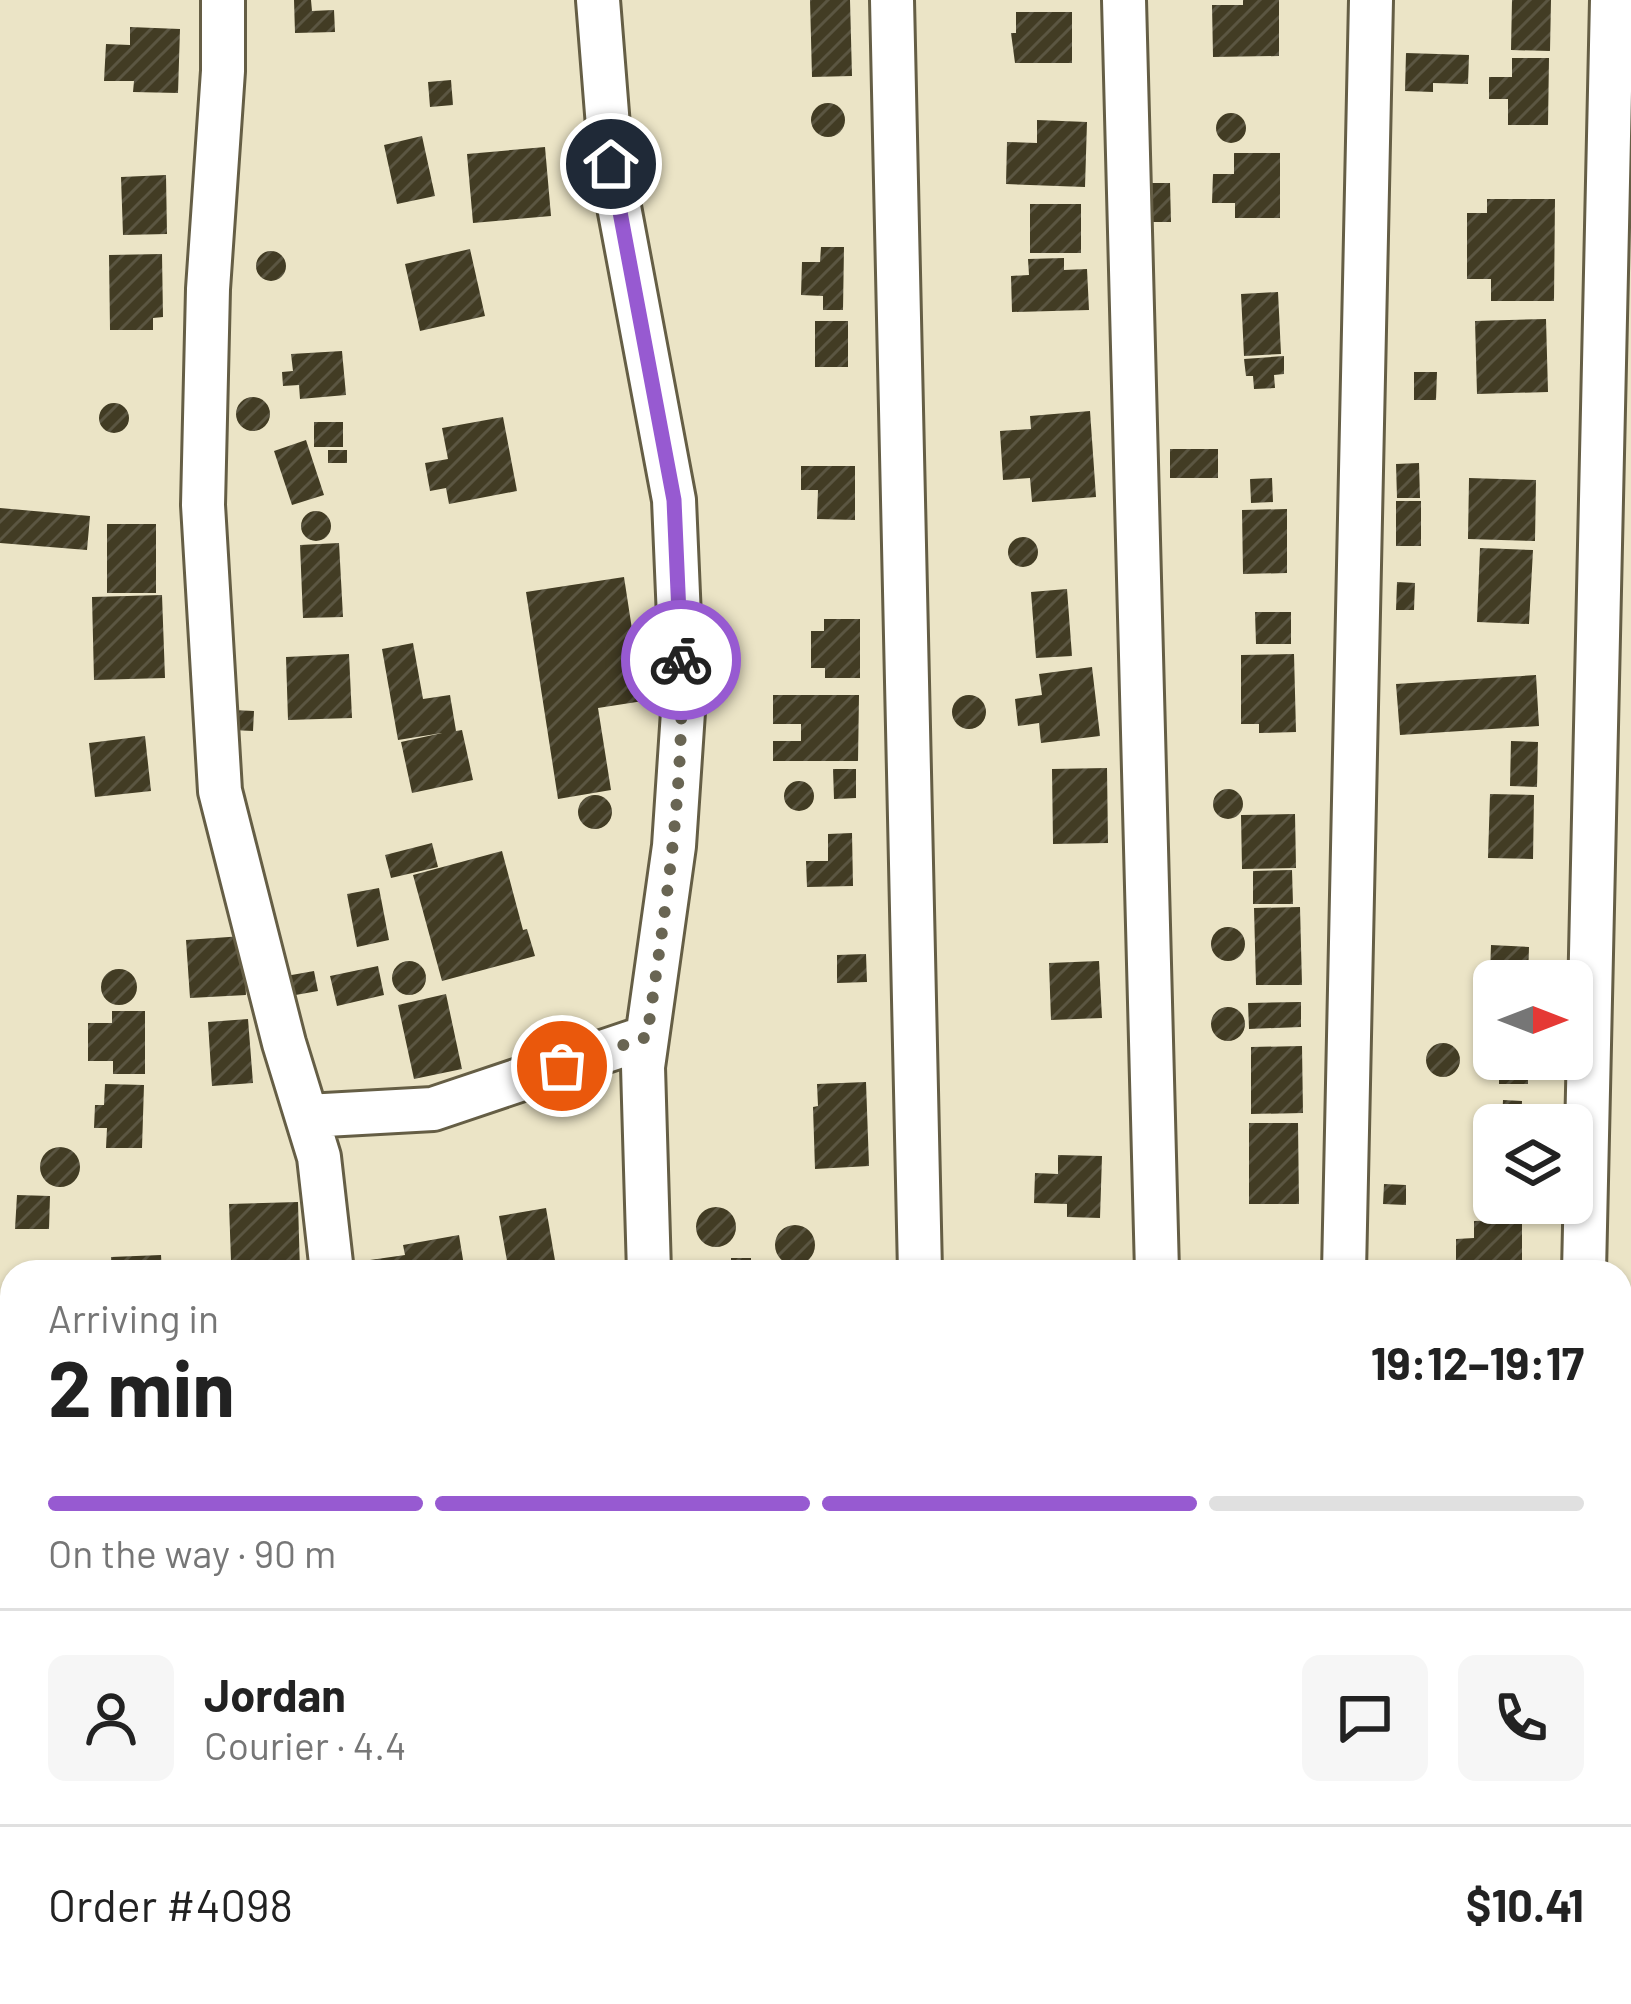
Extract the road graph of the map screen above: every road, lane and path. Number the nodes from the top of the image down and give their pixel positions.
1 (223, 0) edge
2 (598, 0) edge
3 (892, 0) edge
4 (1124, 0) edge
5 (1371, 0) edge
6 (1612, 0) edge
7 (647, 1037) junction
8 (307, 1116) junction
9 (331, 1260) edge
10 (649, 1260) edge
11 (920, 1260) edge
12 (1157, 1260) edge
13 (1344, 1260) edge
14 (1584, 1260) edge

1 - 8 street
2 - 7 street
3 - 11 street
4 - 12 street
5 - 13 street
6 - 14 street
7 - 8 street
7 - 10 street
8 - 9 street

